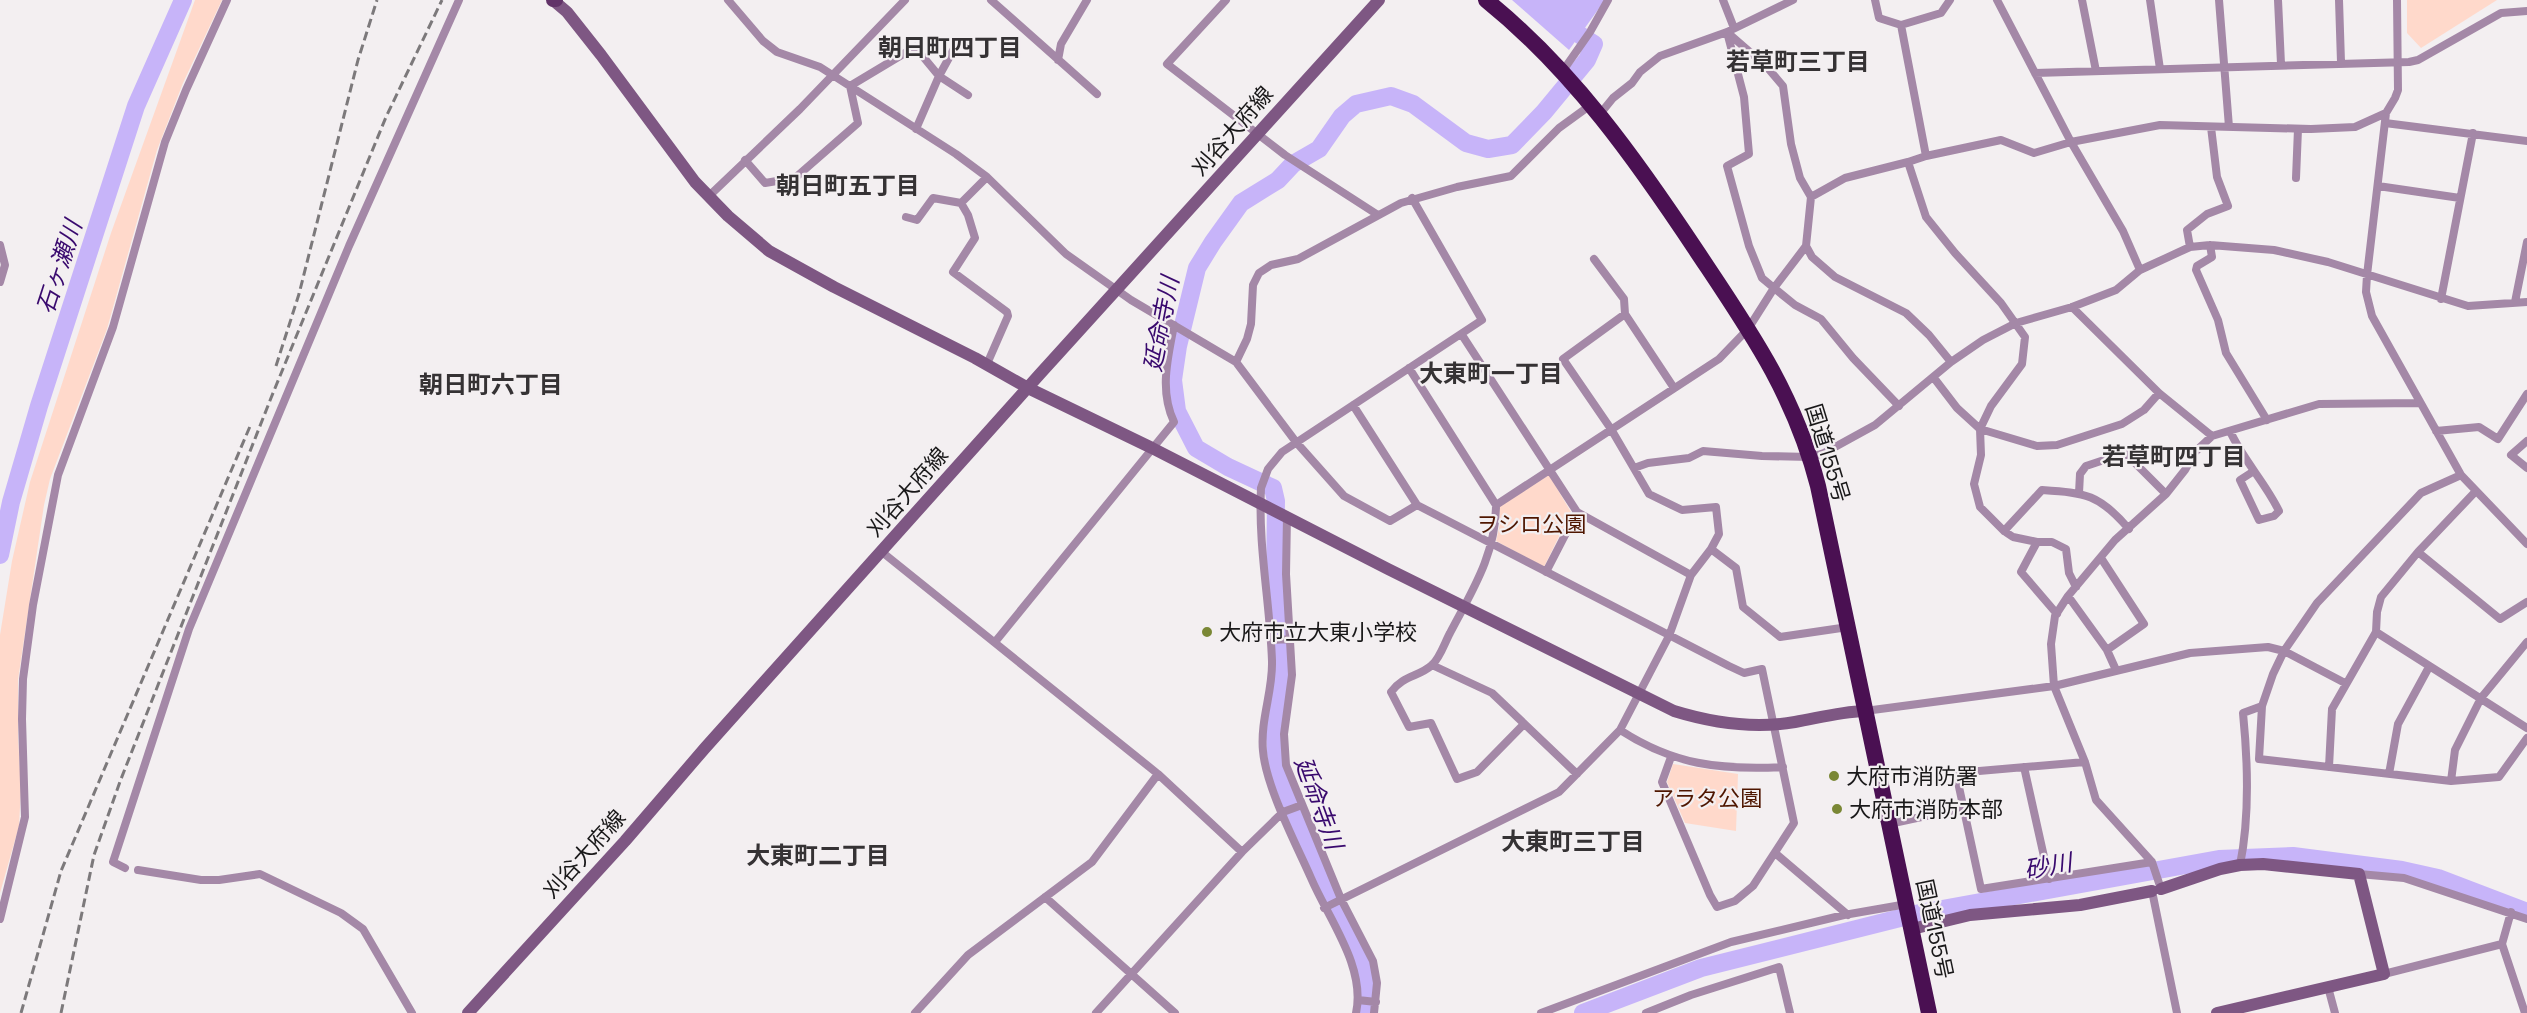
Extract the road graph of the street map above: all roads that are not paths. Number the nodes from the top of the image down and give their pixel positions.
1 (227, 0) edge
2 (459, 0) edge
3 (552, 0) edge
4 (728, 0) edge
5 (905, 0) edge
6 (991, 0) edge
7 (1087, 0) edge
8 (1226, 0) edge
9 (1379, 0) edge
10 (1486, 0) edge
11 (1608, 0) edge
12 (1723, 0) edge
13 (1793, 0) edge
14 (1875, 0) edge
15 (1950, 0) edge
16 (1996, 0) edge
17 (2082, 0) edge
18 (2150, 0) edge
19 (2219, 0) edge
20 (2278, 0) edge
21 (2339, 0) edge
22 (2397, 0) edge
23 (2527, 10) edge
24 (1901, 25) junction
25 (1731, 30) junction
26 (956, 45) dead end
27 (1058, 60) junction
28 (2397, 61) junction
29 (2342, 62) junction
30 (2281, 64) junction
31 (2225, 66) junction
32 (2160, 69) junction
33 (2096, 70) junction
34 (1562, 72) junction
35 (2035, 73) junction
36 (830, 76) junction
37 (939, 76) junction
38 (850, 86) junction
39 (1097, 94) dead end
40 (968, 95) dead end
41 (1596, 109) junction
42 (2386, 113) junction
43 (2385, 123) junction
44 (2211, 127) junction
45 (2229, 127) junction
46 (916, 129) junction
47 (2298, 129) junction
48 (1257, 133) junction
49 (2473, 133) junction
50 (2527, 141) edge
51 (2072, 142) junction
52 (1926, 156) junction
53 (745, 160) junction
54 (1908, 162) junction
55 (987, 177) junction
56 (2296, 178) dead end
57 (2379, 186) junction
58 (709, 196) junction
59 (1811, 197) junction
60 (1412, 198) junction
61 (2460, 198) junction
62 (961, 203) junction
63 (1378, 215) junction
64 (906, 217) dead end
65 (2527, 242) edge
66 (0, 245) edge
67 (2210, 245) junction
68 (1806, 246) junction
69 (2190, 247) junction
70 (1594, 259) dead end
71 (2140, 270) junction
72 (2367, 274) junction
73 (0, 282) edge
74 (1774, 288) junction
75 (1117, 290) junction
76 (2440, 299) junction
77 (2515, 302) junction
78 (2527, 302) edge
79 (2072, 307) junction
80 (1625, 314) junction
81 (2016, 323) junction
82 (1174, 325) junction
83 (1748, 329) junction
84 (1462, 335) junction
85 (1236, 362) junction
86 (1951, 362) junction
87 (987, 364) junction
88 (1409, 368) junction
89 (1934, 378) junction
90 (1028, 388) junction
91 (1674, 388) junction
92 (2159, 393) junction
93 (2527, 394) edge
94 (2420, 403) junction
95 (1353, 405) junction
96 (1899, 406) junction
97 (2267, 420) junction
98 (1611, 429) junction
99 (1980, 429) junction
100 (2230, 431) junction
101 (2436, 431) junction
102 (2212, 436) junction
103 (2527, 441) edge
104 (1296, 442) junction
105 (1152, 448) junction
106 (1810, 457) junction
107 (1634, 468) junction
108 (2527, 468) edge
109 (1551, 469) junction
110 (2254, 471) junction
111 (2461, 475) junction
112 (2475, 492) junction
113 (2079, 493) junction
114 (2166, 494) junction
115 (1260, 502) junction
116 (1496, 505) junction
117 (1417, 506) junction
118 (1577, 512) junction
119 (1286, 515) junction
120 (2129, 529) junction
121 (2004, 531) junction
122 (2037, 542) junction
123 (1493, 544) junction
124 (2527, 544) edge
125 (1711, 549) junction
126 (882, 552) junction
127 (2418, 552) junction
128 (2101, 558) junction
129 (1546, 572) junction
130 (1691, 575) junction
131 (2076, 587) junction
132 (2068, 596) junction
133 (2527, 602) edge
134 (1465, 607) junction
135 (2056, 614) junction
136 (1848, 627) junction
137 (2376, 632) junction
138 (1669, 636) junction
139 (1291, 639) junction
140 (1271, 640) junction
141 (995, 642) junction
142 (2526, 643) edge
143 (2107, 650) junction
144 (2284, 651) junction
145 (1432, 665) junction
146 (2429, 667) junction
147 (2116, 670) junction
148 (2345, 683) junction
149 (2054, 686) junction
150 (1640, 695) junction
151 (2481, 698) junction
152 (2262, 706) junction
153 (1864, 711) junction
154 (1524, 724) junction
155 (1774, 725) junction
156 (2527, 729) edge
157 (1620, 730) junction
158 (2527, 738) edge
159 (1671, 758) junction
160 (2085, 762) junction
161 (1783, 767) junction
162 (2024, 767) junction
163 (2329, 767) junction
164 (1158, 774) junction
165 (1576, 774) junction
166 (2389, 774) junction
167 (2451, 781) junction
168 (1302, 805) junction
169 (1963, 808) junction
170 (1284, 812) junction
171 (1889, 824) junction
172 (1242, 852) junction
173 (1775, 853) junction
174 (2152, 863) junction
175 (2240, 865) junction
176 (125, 867) dead end
177 (138, 870) dead end
178 (2359, 874) junction
179 (2049, 879) junction
180 (2158, 889) junction
181 (1045, 897) junction
182 (1340, 899) junction
183 (1907, 905) junction
184 (1324, 907) junction
185 (2511, 912) junction
186 (1848, 915) junction
187 (2527, 918) edge
188 (0, 919) edge
189 (1912, 928) junction
190 (2502, 944) junction
191 (1131, 974) junction
192 (2384, 974) junction
193 (2328, 987) junction
194 (1359, 1000) junction
195 (1376, 1001) junction
196 (922, 1005) junction
197 (412, 1013) edge
198 (468, 1013) edge
199 (915, 1013) edge
200 (930, 1013) edge
201 (1096, 1013) edge
202 (1175, 1013) edge
203 (1356, 1013) edge
204 (1374, 1013) edge
205 (1541, 1013) edge
206 (1646, 1013) edge
207 (1790, 1013) edge
208 (1929, 1013) edge
209 (2177, 1013) edge
210 (2217, 1013) edge
211 (2335, 1013) edge
212 (2525, 1013) edge

1 - 188 street
2 - 176 street
3 - 58 street
4 - 36 street
5 - 36 street
6 - 27 street
7 - 27 street
8 - 48 street
9 - 48 street, 刈谷大府線
10 - 34 highway, 国道155号
11 - 34 street
12 - 25 street
13 - 25 street
14 - 24 street
15 - 24 street
16 - 35 street
17 - 33 street
18 - 32 street
19 - 31 street
20 - 30 street
21 - 29 street
22 - 28 street
23 - 28 street
24 - 52 street
25 - 41 street
25 - 59 street
25 - 74 street
26 - 37 street
27 - 39 street
28 - 29 street
28 - 42 street
29 - 30 street
30 - 31 street
31 - 32 street
31 - 45 street
32 - 33 street
33 - 35 street
34 - 41 highway, 国道155号
35 - 51 street
36 - 38 street
36 - 53 street
37 - 38 street
37 - 40 street
37 - 46 street
38 - 46 street
38 - 53 street
41 - 60 street
41 - 83 highway, 国道155号
42 - 43 street
42 - 47 street
43 - 49 street
43 - 57 street
44 - 45 street
44 - 51 street
44 - 69 street
45 - 47 street
46 - 55 street
47 - 56 street
48 - 63 street
48 - 75 street, 刈谷大府線
49 - 50 street
49 - 61 street
51 - 52 street
51 - 71 street
52 - 54 street
53 - 58 street
54 - 59 street
54 - 81 street
55 - 62 street
55 - 75 street
57 - 61 street
57 - 72 street
58 - 87 street
59 - 68 street
60 - 63 street
60 - 84 street
61 - 76 street
62 - 64 street
62 - 87 street
63 - 85 street
65 - 77 street
66 - 73 street
67 - 69 street
67 - 72 street
67 - 97 street
68 - 74 street
68 - 86 street
69 - 71 street
70 - 80 street
71 - 79 street
72 - 76 street
72 - 94 street
74 - 83 street
74 - 96 street
75 - 82 street
75 - 90 street, 刈谷大府線
76 - 77 street
77 - 78 street
79 - 81 street
79 - 92 street
80 - 91 street
80 - 98 street
81 - 86 street
81 - 99 street
82 - 85 street
82 - 105 street
83 - 91 street
83 - 106 highway, 国道155号
84 - 88 street
84 - 109 street
85 - 104 street
86 - 89 street
87 - 90 street
88 - 95 street
88 - 116 street
89 - 96 street
89 - 99 street
90 - 105 street
90 - 126 street, 刈谷大府線
91 - 98 street
92 - 99 street
92 - 102 street
93 - 101 street
94 - 97 street
94 - 101 street
95 - 104 street
95 - 117 street
96 - 106 street
97 - 100 street
98 - 107 street
98 - 109 street
99 - 121 street
100 - 102 street
100 - 110 street
101 - 111 street
102 - 114 street
103 - 108 street
104 - 115 street
104 - 117 street
105 - 115 street
105 - 141 street
106 - 107 street
106 - 136 highway, 国道155号
107 - 125 street
109 - 116 street
109 - 118 street
110 - 110 street
111 - 112 street
111 - 144 street
112 - 124 street
112 - 127 street
113 - 114 street
113 - 120 street
113 - 121 street
114 - 120 street
115 - 119 street
115 - 140 street
116 - 123 street
117 - 123 street
118 - 129 street
118 - 130 street
119 - 134 street
119 - 139 street
120 - 128 street
121 - 122 street
122 - 131 street
122 - 135 street
123 - 129 street
123 - 134 street
125 - 130 street
125 - 136 street
126 - 141 street
126 - 198 street, 刈谷大府線
127 - 133 street
127 - 137 street
128 - 131 street
128 - 143 street
129 - 138 street
130 - 138 street
131 - 132 street
132 - 135 street
132 - 143 street
134 - 145 street
134 - 150 street
135 - 149 street
136 - 153 highway, 国道155号
137 - 146 street
137 - 148 street
138 - 150 street
138 - 155 street
139 - 140 street
139 - 168 street
140 - 170 street
141 - 164 street
142 - 151 street
143 - 147 street
144 - 147 street
144 - 148 street
144 - 152 street
145 - 154 street
145 - 154 street
146 - 151 street
146 - 166 street
147 - 149 street
148 - 163 street
149 - 153 street
149 - 160 street
150 - 155 street
150 - 157 street
151 - 156 street
151 - 167 street
152 - 163 street
152 - 175 street
153 - 155 street
153 - 171 highway, 国道155号
154 - 165 street
155 - 161 street
157 - 159 street
157 - 165 street
158 - 167 street
159 - 161 street
159 - 173 street
160 - 162 street
160 - 174 street
161 - 173 street
162 - 169 street
162 - 179 street
163 - 166 street
164 - 172 street
164 - 181 street
165 - 182 street
166 - 167 street
168 - 170 street
168 - 182 street
169 - 171 street
169 - 179 street
170 - 172 street
170 - 184 street
171 - 183 highway, 国道155号
172 - 191 street
173 - 186 street
174 - 179 street
174 - 180 street
175 - 178 street
175 - 180 street
177 - 197 street
178 - 185 street
178 - 192 street
180 - 189 street
180 - 209 street
181 - 191 street
181 - 196 street
182 - 184 street
182 - 195 street
183 - 186 street
183 - 189 highway, 国道155号
184 - 194 street
185 - 187 street
185 - 190 street
186 - 205 street
189 - 208 highway, 国道155号
190 - 192 street
190 - 212 street
191 - 201 street
191 - 202 street
192 - 193 street
193 - 210 street
193 - 211 street
194 - 195 street
194 - 203 street
195 - 204 street
196 - 199 street
196 - 200 street
206 - 207 street

